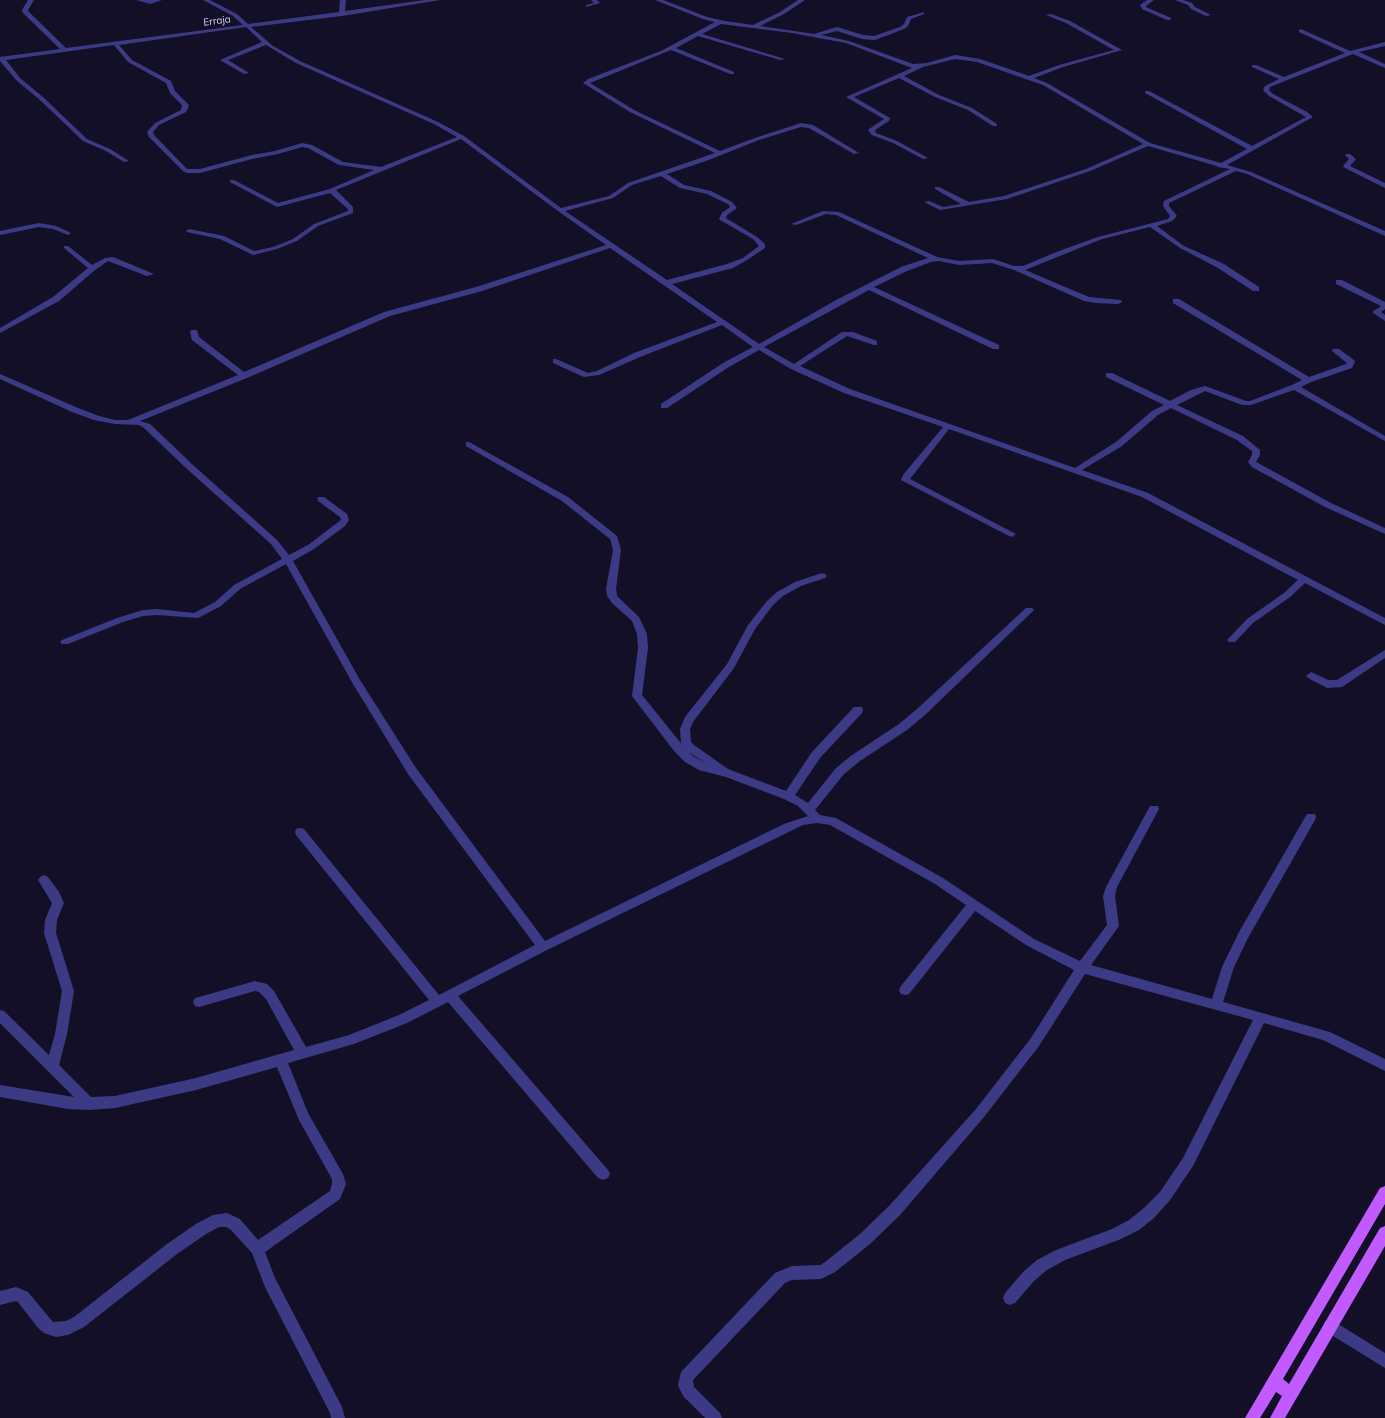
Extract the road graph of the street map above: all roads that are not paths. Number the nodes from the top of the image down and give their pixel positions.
1 (31, 0) edge
2 (139, 0) edge
3 (158, 0) edge
4 (206, 0) edge
5 (343, 0) edge
6 (437, 0) edge
7 (594, 0) edge
8 (658, 0) edge
9 (802, 0) edge
10 (1151, 0) edge
11 (1184, 1) edge
12 (588, 6) dead end
13 (922, 12) dead end
14 (342, 14) junction
15 (1049, 15) dead end
16 (1208, 15) dead end
17 (1169, 19) dead end
18 (720, 22) junction
19 (249, 26) junction
20 (753, 27) junction
21 (1301, 31) dead end
22 (697, 34) junction
23 (814, 35) junction
24 (266, 43) junction
25 (116, 44) junction
26 (1385, 44) edge
27 (672, 48) junction
28 (65, 51) junction
29 (1351, 52) junction
30 (1, 59) edge
31 (782, 59) dead end
32 (921, 66) junction
33 (1254, 66) dead end
34 (1385, 66) edge
35 (246, 73) dead end
36 (732, 73) dead end
37 (900, 76) junction
38 (1029, 78) junction
39 (1283, 79) junction
40 (1147, 92) dead end
41 (995, 125) dead end
42 (462, 137) junction
43 (1148, 144) junction
44 (1251, 148) junction
45 (719, 153) junction
46 (856, 153) dead end
47 (1348, 155) dead end
48 (925, 158) dead end
49 (126, 161) dead end
50 (1220, 166) junction
51 (379, 169) junction
52 (1236, 169) junction
53 (662, 174) junction
54 (1385, 176) edge
55 (232, 181) dead end
56 (1373, 181) junction
57 (1385, 186) edge
58 (937, 188) dead end
59 (332, 190) junction
60 (927, 202) dead end
61 (967, 204) junction
62 (560, 210) junction
63 (794, 224) dead end
64 (1150, 224) junction
65 (189, 231) dead end
66 (0, 233) edge
67 (68, 233) dead end
68 (1385, 234) edge
69 (611, 245) junction
70 (66, 247) dead end
71 (934, 259) junction
72 (92, 268) junction
73 (1017, 269) junction
74 (150, 274) dead end
75 (1339, 282) dead end
76 (666, 283) junction
77 (869, 287) junction
78 (1256, 289) dead end
79 (1176, 301) dead end
80 (1118, 302) dead end
81 (1385, 306) edge
82 (1385, 319) edge
83 (723, 322) junction
84 (0, 331) edge
85 (194, 332) dead end
86 (874, 343) dead end
87 (759, 347) junction
88 (996, 347) dead end
89 (1336, 351) dead end
90 (556, 361) dead end
91 (794, 367) junction
92 (1108, 375) dead end
93 (0, 376) edge
94 (244, 376) junction
95 (1308, 380) junction
96 (1295, 386) junction
97 (1170, 405) junction
98 (664, 406) dead end
99 (128, 423) junction
100 (947, 427) junction
101 (1385, 439) edge
102 (469, 444) dead end
103 (1077, 470) junction
104 (321, 500) dead end
105 (1385, 531) edge
106 (1012, 534) dead end
107 (288, 560) junction
108 (822, 576) dead end
109 (1304, 579) junction
110 (1029, 610) dead end
111 (1385, 622) edge
112 (1232, 640) dead end
113 (66, 642) dead end
114 (1385, 653) edge
115 (1311, 676) dead end
116 (858, 710) dead end
117 (728, 773) junction
118 (788, 796) junction
119 (1154, 808) dead end
120 (809, 809) junction
121 (1311, 817) dead end
122 (817, 819) junction
123 (300, 832) dead end
124 (44, 880) dead end
125 (974, 904) junction
126 (543, 947) junction
127 (1082, 968) junction
128 (905, 990) dead end
129 (450, 995) junction
130 (437, 1001) junction
131 (199, 1002) dead end
132 (1216, 1004) junction
133 (0, 1015) edge
134 (1261, 1017) junction
135 (303, 1054) junction
136 (280, 1060) junction
137 (1385, 1064) edge
138 (52, 1066) junction
139 (0, 1091) edge
140 (90, 1104) junction
141 (603, 1174) dead end
142 (1385, 1192) edge
143 (1381, 1207) edge
144 (1385, 1233) edge
145 (258, 1249) junction
146 (0, 1298) edge
147 (1010, 1298) dead end
148 (1330, 1326) junction
149 (1385, 1361) edge
150 (1274, 1382) junction
151 (1291, 1394) junction
152 (338, 1418) edge
153 (715, 1418) edge
154 (1252, 1418) edge
155 (1277, 1418) edge

1 - 28 street
2 - 3 street
4 - 19 street
5 - 14 street
6 - 14 street, Erraja
7 - 12 street
8 - 18 street
9 - 20 street
10 - 17 street
11 - 16 street
13 - 23 street
14 - 19 street, Erraja
15 - 38 street
18 - 20 street
18 - 22 street
19 - 24 street
19 - 25 street, Erraja
20 - 23 street
21 - 29 street
22 - 27 street
22 - 31 street
23 - 32 street
24 - 35 street
24 - 42 street
25 - 28 street, Erraja
25 - 51 street
26 - 29 street
27 - 36 street
27 - 45 street
28 - 30 street, Erraja
29 - 34 street
29 - 39 street
30 - 49 street
32 - 37 street
32 - 38 street
33 - 39 street
37 - 41 street
37 - 48 street
38 - 43 street
39 - 44 street
40 - 44 street
42 - 51 street
42 - 62 street
43 - 50 street
43 - 61 street
44 - 50 street
45 - 46 street
45 - 53 street
47 - 56 street
50 - 52 street
51 - 59 street
52 - 64 street
52 - 68 street
53 - 62 street
53 - 76 street
54 - 56 street
55 - 59 street
56 - 57 street
58 - 61 street
59 - 65 street
60 - 61 street
62 - 69 street
63 - 71 street
64 - 73 street
64 - 78 street
66 - 67 street
69 - 76 street
69 - 94 street
70 - 72 street
71 - 73 street
71 - 77 street
72 - 74 street
72 - 84 street
73 - 80 street
75 - 81 street
76 - 83 street
77 - 87 street
77 - 88 street
79 - 95 street
81 - 82 street
83 - 87 street
83 - 90 street
85 - 94 street
86 - 91 street
87 - 91 street
87 - 98 street
89 - 95 street
91 - 100 street
92 - 97 street
93 - 99 street
94 - 99 street
95 - 96 street
96 - 97 street
96 - 101 street
97 - 103 street
97 - 105 street
99 - 107 street
100 - 103 street
100 - 106 street
102 - 117 street
103 - 109 street
104 - 107 street
107 - 113 street
107 - 126 street
108 - 117 street
109 - 111 street
109 - 112 street
110 - 120 street
114 - 115 street
116 - 118 street
117 - 118 street
118 - 120 street
119 - 127 street
120 - 122 street
121 - 132 street
122 - 125 street
122 - 126 street
123 - 130 street
124 - 138 street
125 - 127 street
125 - 128 street
126 - 129 street
127 - 132 street
127 - 153 street
129 - 130 street
129 - 141 street
130 - 135 street
131 - 135 street
132 - 134 street
133 - 138 street
134 - 137 street
134 - 147 street
135 - 136 street
136 - 140 street
136 - 145 street
138 - 140 street
139 - 140 street
142 - 143 main road
143 - 150 main road
144 - 148 main road
145 - 146 street
145 - 152 street
148 - 149 street
148 - 151 main road
150 - 151 main road
150 - 154 main road
151 - 155 main road

